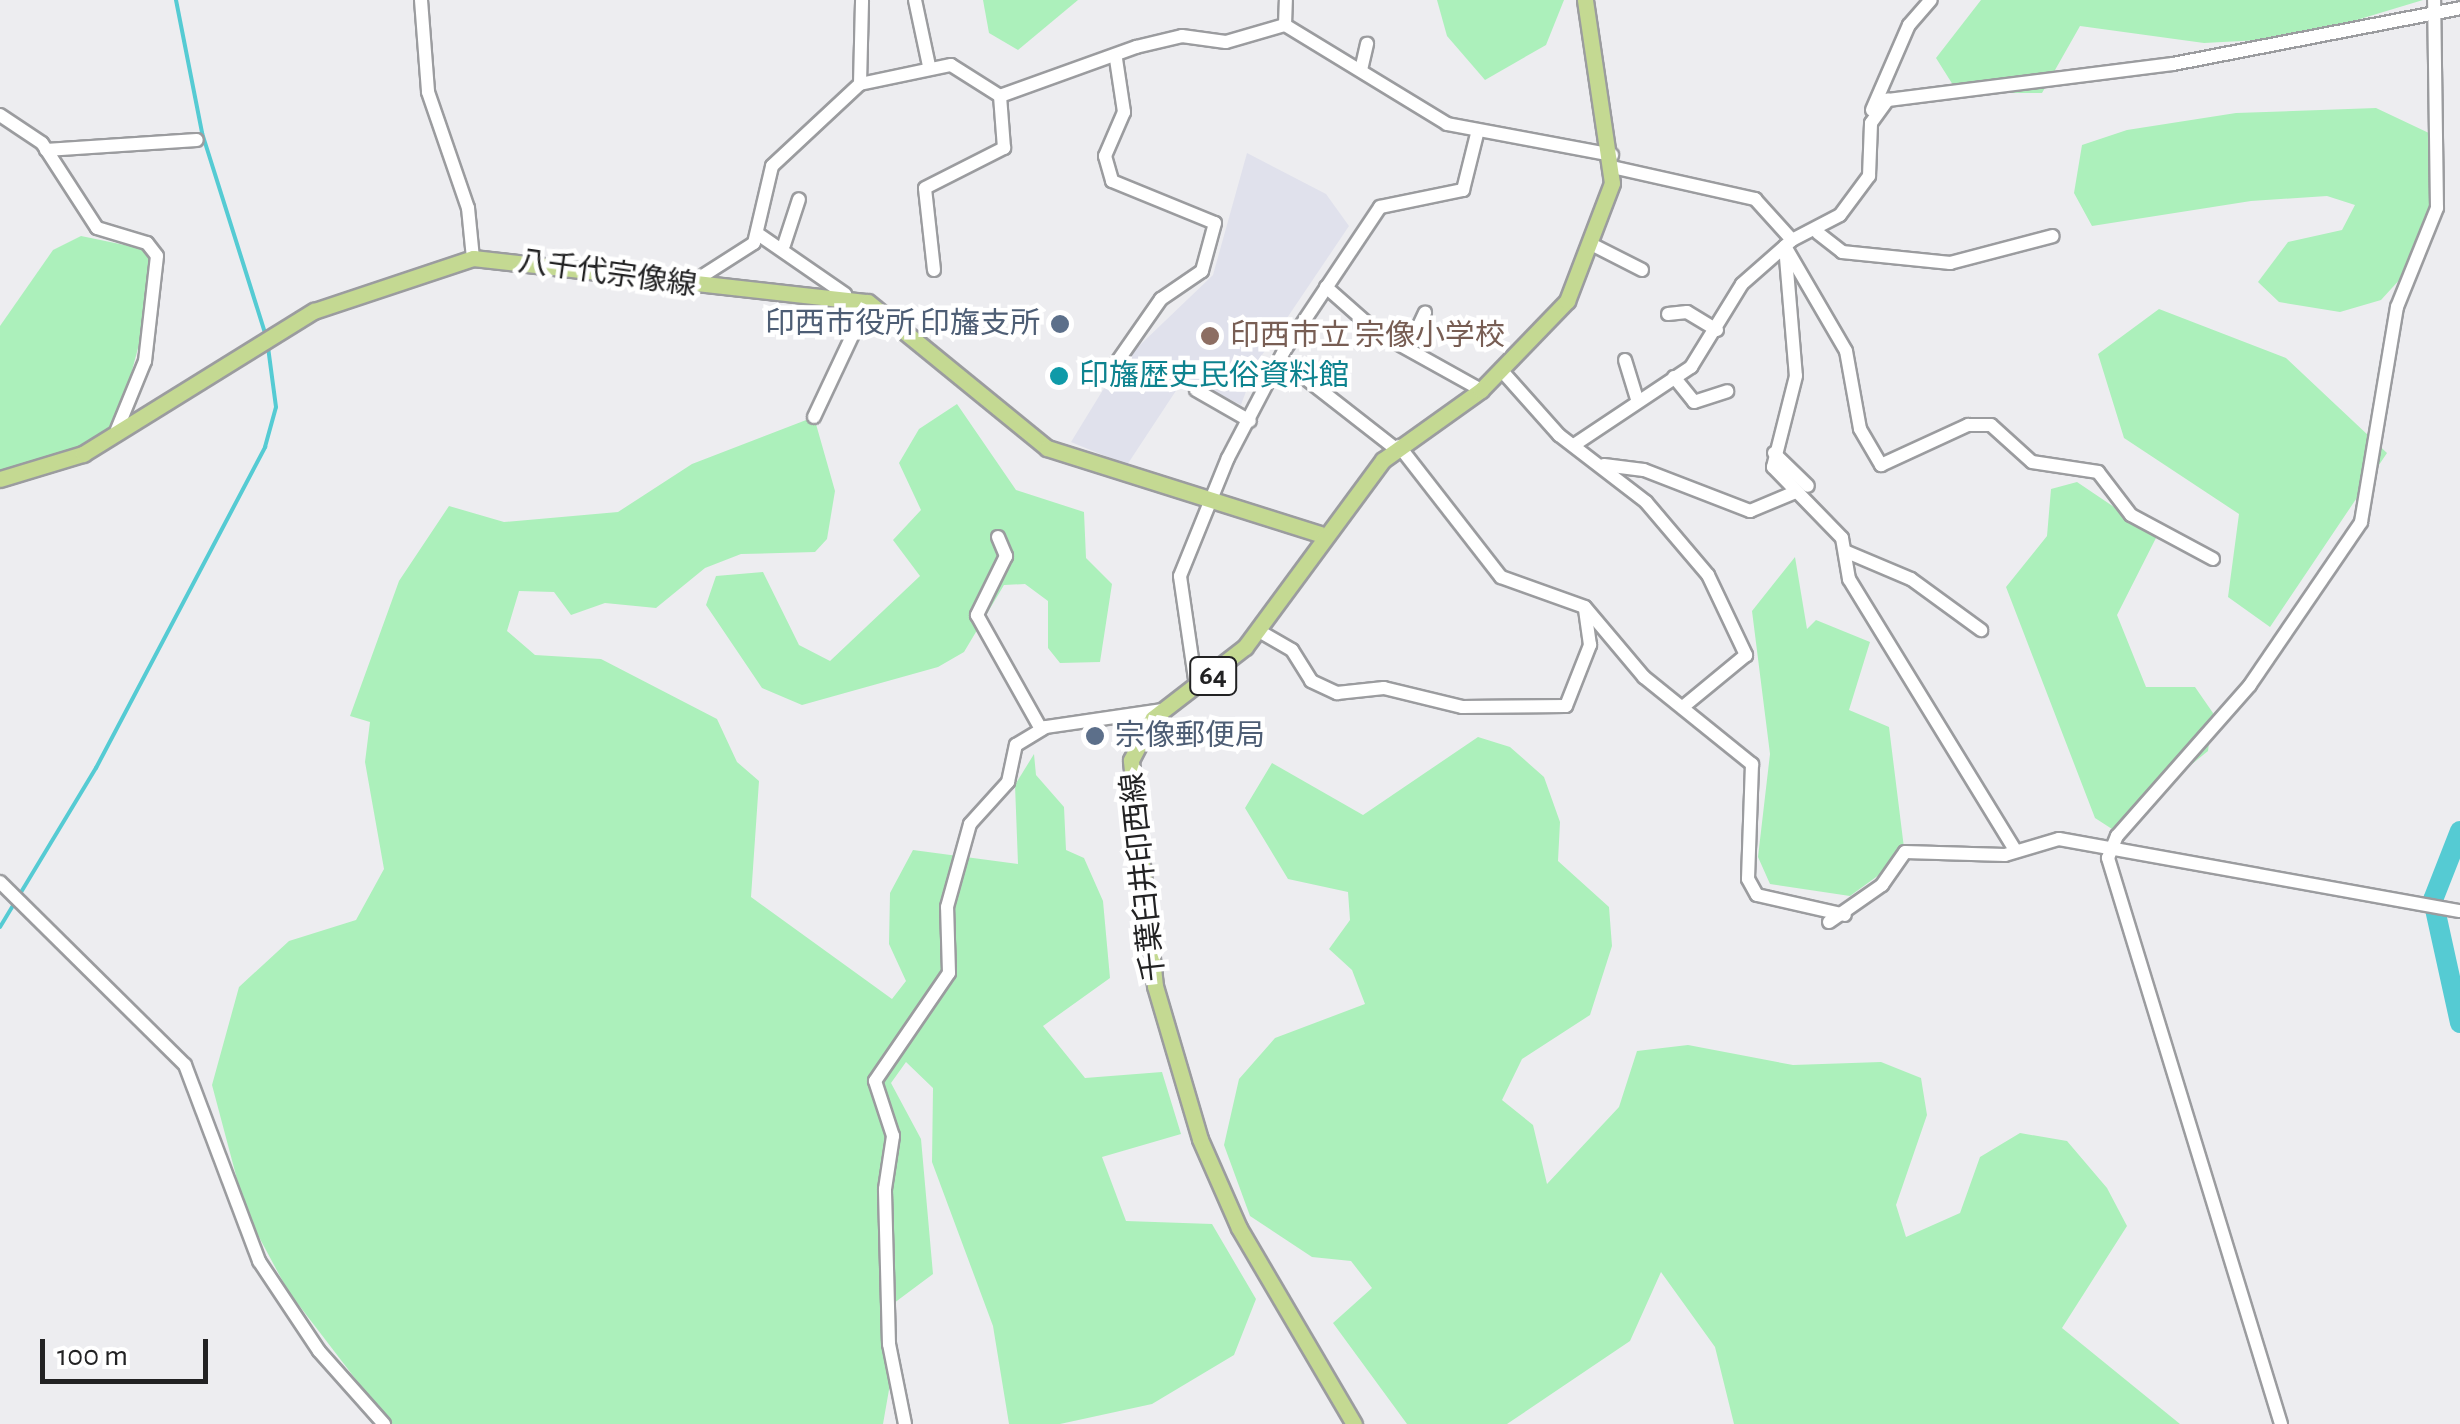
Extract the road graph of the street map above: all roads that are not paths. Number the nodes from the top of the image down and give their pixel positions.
1 (421, 0) edge
2 (862, 0) edge
3 (915, 0) edge
4 (1286, 0) edge
5 (1585, 0) edge
6 (1930, 0) edge
7 (2433, 5) edge
8 (2460, 8) edge
9 (1285, 24) junction
10 (1367, 44) dead end
11 (1116, 59) junction
12 (929, 66) junction
13 (1361, 70) junction
14 (860, 84) junction
15 (1000, 96) junction
16 (0, 115) edge
17 (1871, 122) junction
18 (1477, 134) junction
19 (198, 140) dead end
20 (46, 150) junction
21 (1612, 161) junction
22 (800, 199) dead end
23 (1818, 233) junction
24 (758, 234) junction
25 (2053, 236) dead end
26 (1788, 243) junction
27 (784, 246) junction
28 (1593, 246) junction
29 (473, 258) junction
30 (934, 270) dead end
31 (1642, 270) dead end
32 (682, 287) junction
33 (1326, 287) junction
34 (844, 294) junction
35 (868, 302) junction
36 (1426, 313) dead end
37 (1668, 314) dead end
38 (1717, 330) junction
39 (1409, 346) junction
40 (1282, 360) junction
41 (1625, 360) dead end
42 (1117, 362) dead end
43 (1502, 371) junction
44 (1674, 377) junction
45 (1196, 390) dead end
46 (1481, 390) junction
47 (1727, 391) dead end
48 (1637, 399) junction
49 (814, 417) dead end
50 (1250, 422) junction
51 (116, 432) junction
52 (1574, 444) junction
53 (1398, 447) junction
54 (1774, 453) junction
55 (1604, 464) junction
56 (0, 479) edge
57 (1808, 486) dead end
58 (1793, 493) junction
59 (1210, 498) junction
60 (1320, 534) junction
61 (998, 537) dead end
62 (1847, 552) junction
63 (2214, 558) dead end
64 (1585, 606) junction
65 (1981, 630) dead end
66 (1259, 631) junction
67 (1196, 686) junction
68 (1682, 708) junction
69 (1162, 710) junction
70 (1041, 729) junction
71 (2113, 848) junction
72 (2016, 851) junction
73 (0, 882) edge
74 (2459, 911) edge
75 (1845, 915) junction
76 (1829, 922) dead end
77 (384, 1424) edge
78 (905, 1424) edge
79 (1354, 1424) edge
80 (2281, 1424) edge

1 - 29 street
2 - 14 street
3 - 12 street
4 - 9 street
5 - 21 main road, 千葉臼井印西線 / 64
6 - 17 street
7 - 8 street
7 - 17 street
7 - 71 street
9 - 11 street
9 - 13 street
10 - 13 street
11 - 15 street
11 - 42 street
12 - 14 street
12 - 15 street
13 - 18 street
14 - 24 street
15 - 30 street
16 - 20 street
17 - 23 street
18 - 21 street
18 - 33 street
19 - 20 street
20 - 51 street
21 - 26 street
21 - 28 main road, 千葉臼井印西線 / 64
22 - 27 street
23 - 25 street
23 - 26 street
24 - 27 street
24 - 32 street
26 - 38 street
26 - 54 street
26 - 63 street
27 - 34 street
28 - 31 street
28 - 43 main road, 千葉臼井印西線 / 64
29 - 32 main road, 八千代宗像線
29 - 51 main road, 八千代宗像線
32 - 34 main road, 八千代宗像線
33 - 39 street
33 - 40 street
34 - 35 main road, 八千代宗像線
35 - 49 street
35 - 59 main road, 八千代宗像線
36 - 39 street
37 - 38 street
38 - 44 street
39 - 46 street
40 - 50 street
40 - 53 street
41 - 48 street
43 - 46 main road, 千葉臼井印西線 / 64
43 - 52 street
44 - 47 street
44 - 48 street
45 - 50 street
46 - 53 main road, 千葉臼井印西線 / 64
48 - 52 street
50 - 59 street
51 - 56 main road, 八千代宗像線
52 - 55 street
53 - 60 main road, 千葉臼井印西線 / 64
53 - 64 street
54 - 57 street
54 - 58 street
55 - 58 street
55 - 68 street
58 - 62 street
59 - 60 main road, 八千代宗像線
59 - 67 street
60 - 66 main road, 千葉臼井印西線 / 64
61 - 70 street
62 - 65 street
62 - 72 street
64 - 66 street
64 - 68 street
66 - 67 main road, 千葉臼井印西線 / 64
67 - 69 main road, 千葉臼井印西線 / 64
68 - 75 street
69 - 70 street
69 - 79 main road, 千葉臼井印西線 / 64
70 - 78 street
71 - 72 street
71 - 74 street
71 - 80 street
72 - 75 street
73 - 77 street
75 - 76 street

